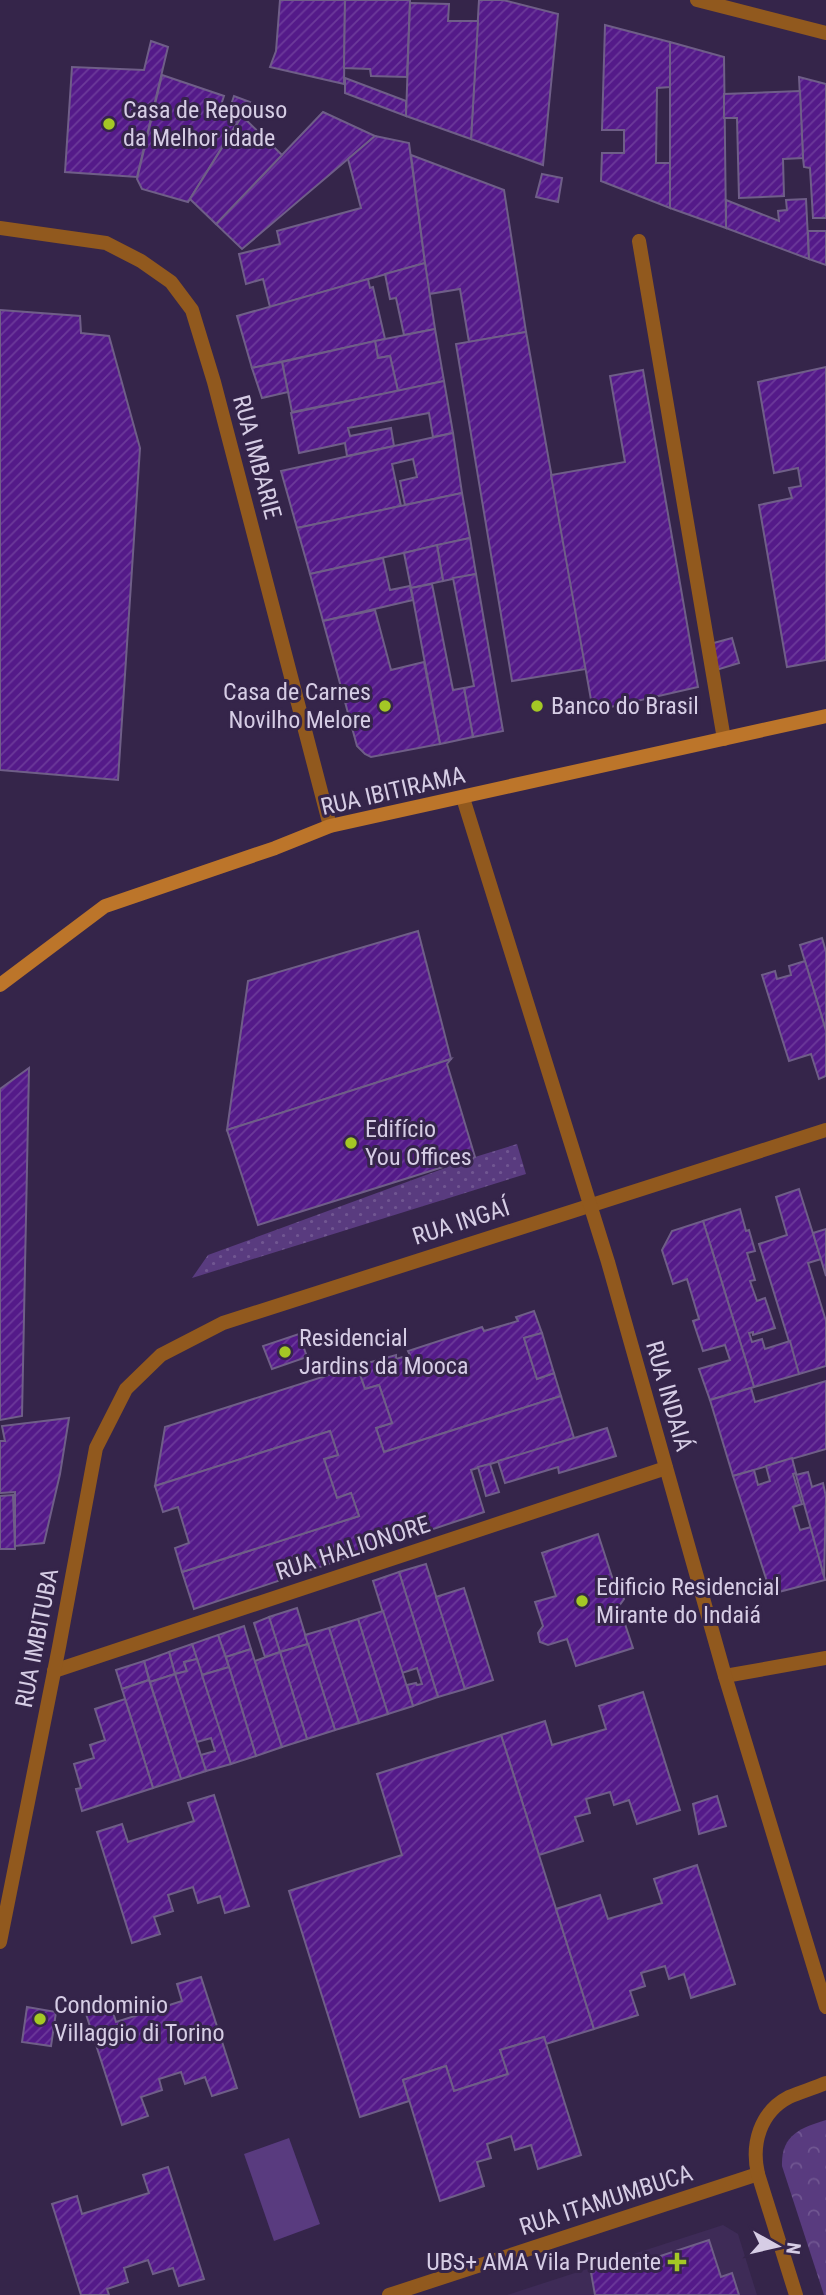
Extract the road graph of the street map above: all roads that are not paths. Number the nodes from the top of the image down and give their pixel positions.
1 (697, 0) edge
2 (826, 33) edge
3 (0, 228) edge
4 (639, 241) dead end
5 (826, 716) edge
6 (724, 739) junction
7 (463, 798) junction
8 (330, 827) junction
9 (0, 985) edge
10 (826, 1130) edge
11 (591, 1205) junction
12 (126, 1389) joint
13 (666, 1468) junction
14 (826, 1658) edge
15 (54, 1671) junction
16 (725, 1676) junction
17 (0, 1942) edge
18 (826, 2007) edge
19 (826, 2084) edge
20 (758, 2174) junction
21 (389, 2295) edge
22 (796, 2295) edge

1 - 2 street
3 - 8 street, RUA IMBARIE
4 - 6 street
5 - 6 main road, RUA IBITIRAMA
6 - 7 main road, RUA IBITIRAMA
7 - 8 main road, RUA IBITIRAMA
7 - 11 street, RUA INDAIÁ
8 - 9 main road, RUA IBITIRAMA
10 - 11 street, RUA INGAÍ
11 - 12 street, RUA INGAÍ
11 - 13 street, RUA INDAIÁ
12 - 15 street, RUA IMBITUBA
13 - 15 street, RUA HALIONORE
13 - 16 street, RUA INDAIÁ
14 - 16 street
15 - 17 street, RUA IMBITUBA
16 - 18 street, RUA INDAIÁ
19 - 20 street
20 - 21 street, RUA ITAMUMBUCA
20 - 22 street

